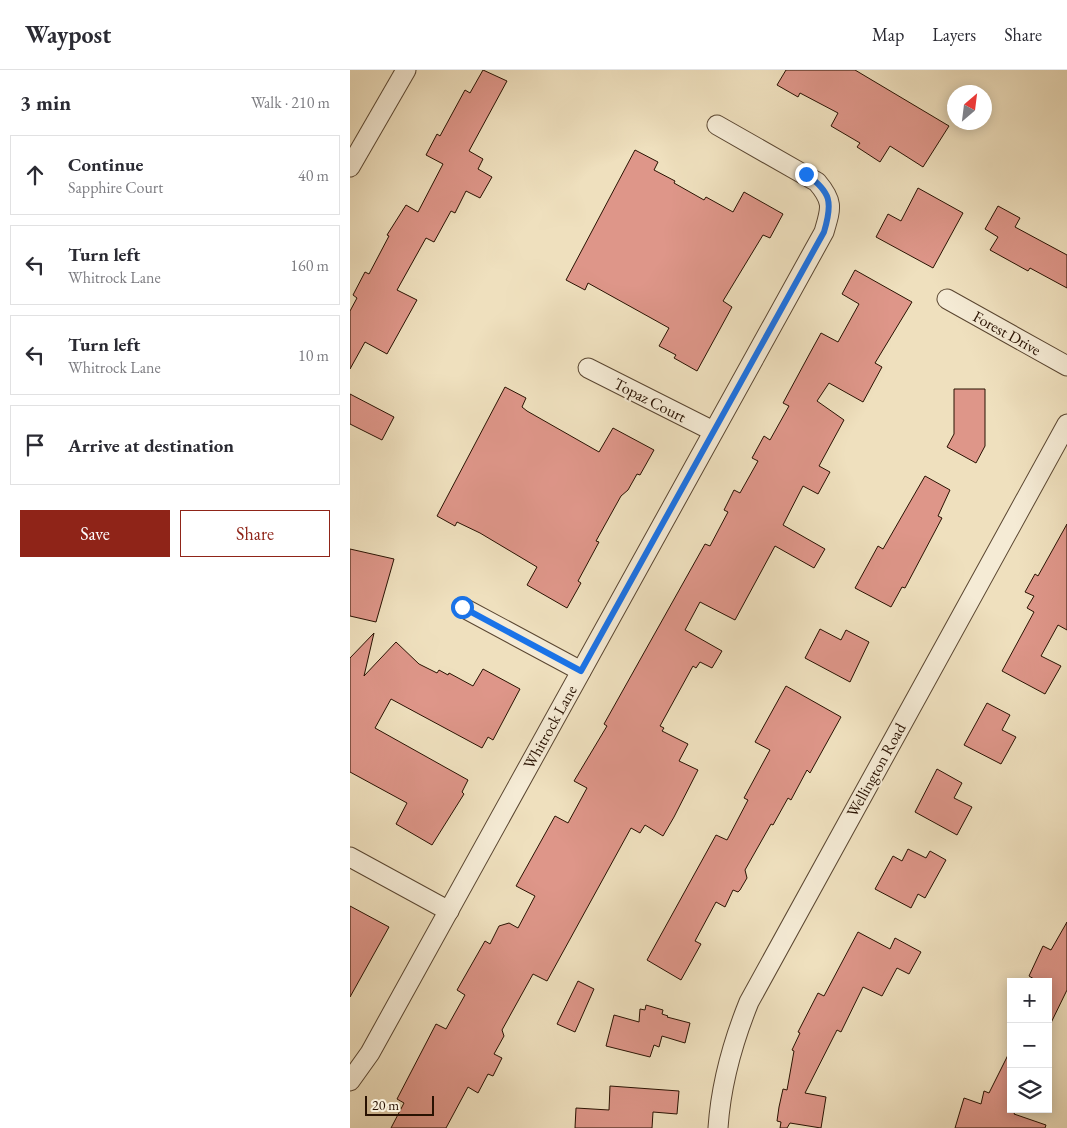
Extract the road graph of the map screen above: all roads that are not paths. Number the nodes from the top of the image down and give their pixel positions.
1 (406, 70) edge
2 (717, 125) dead end
3 (350, 167) edge
4 (947, 299) dead end
5 (1067, 366) edge
6 (588, 368) dead end
7 (1067, 424) edge
8 (713, 432) junction
9 (462, 607) dead end
10 (581, 671) junction
11 (350, 857) edge
12 (449, 911) junction
13 (350, 1080) edge
14 (718, 1128) edge

1 - 3 street
2 - 8 street, Whitrock Lane
4 - 5 street, Forest Drive
6 - 8 street, Topaz Court
7 - 14 street, Wellington Road
8 - 10 street, Whitrock Lane
9 - 10 street
10 - 12 street, Whitrock Lane
11 - 12 street
12 - 13 street, Whitrock Lane

